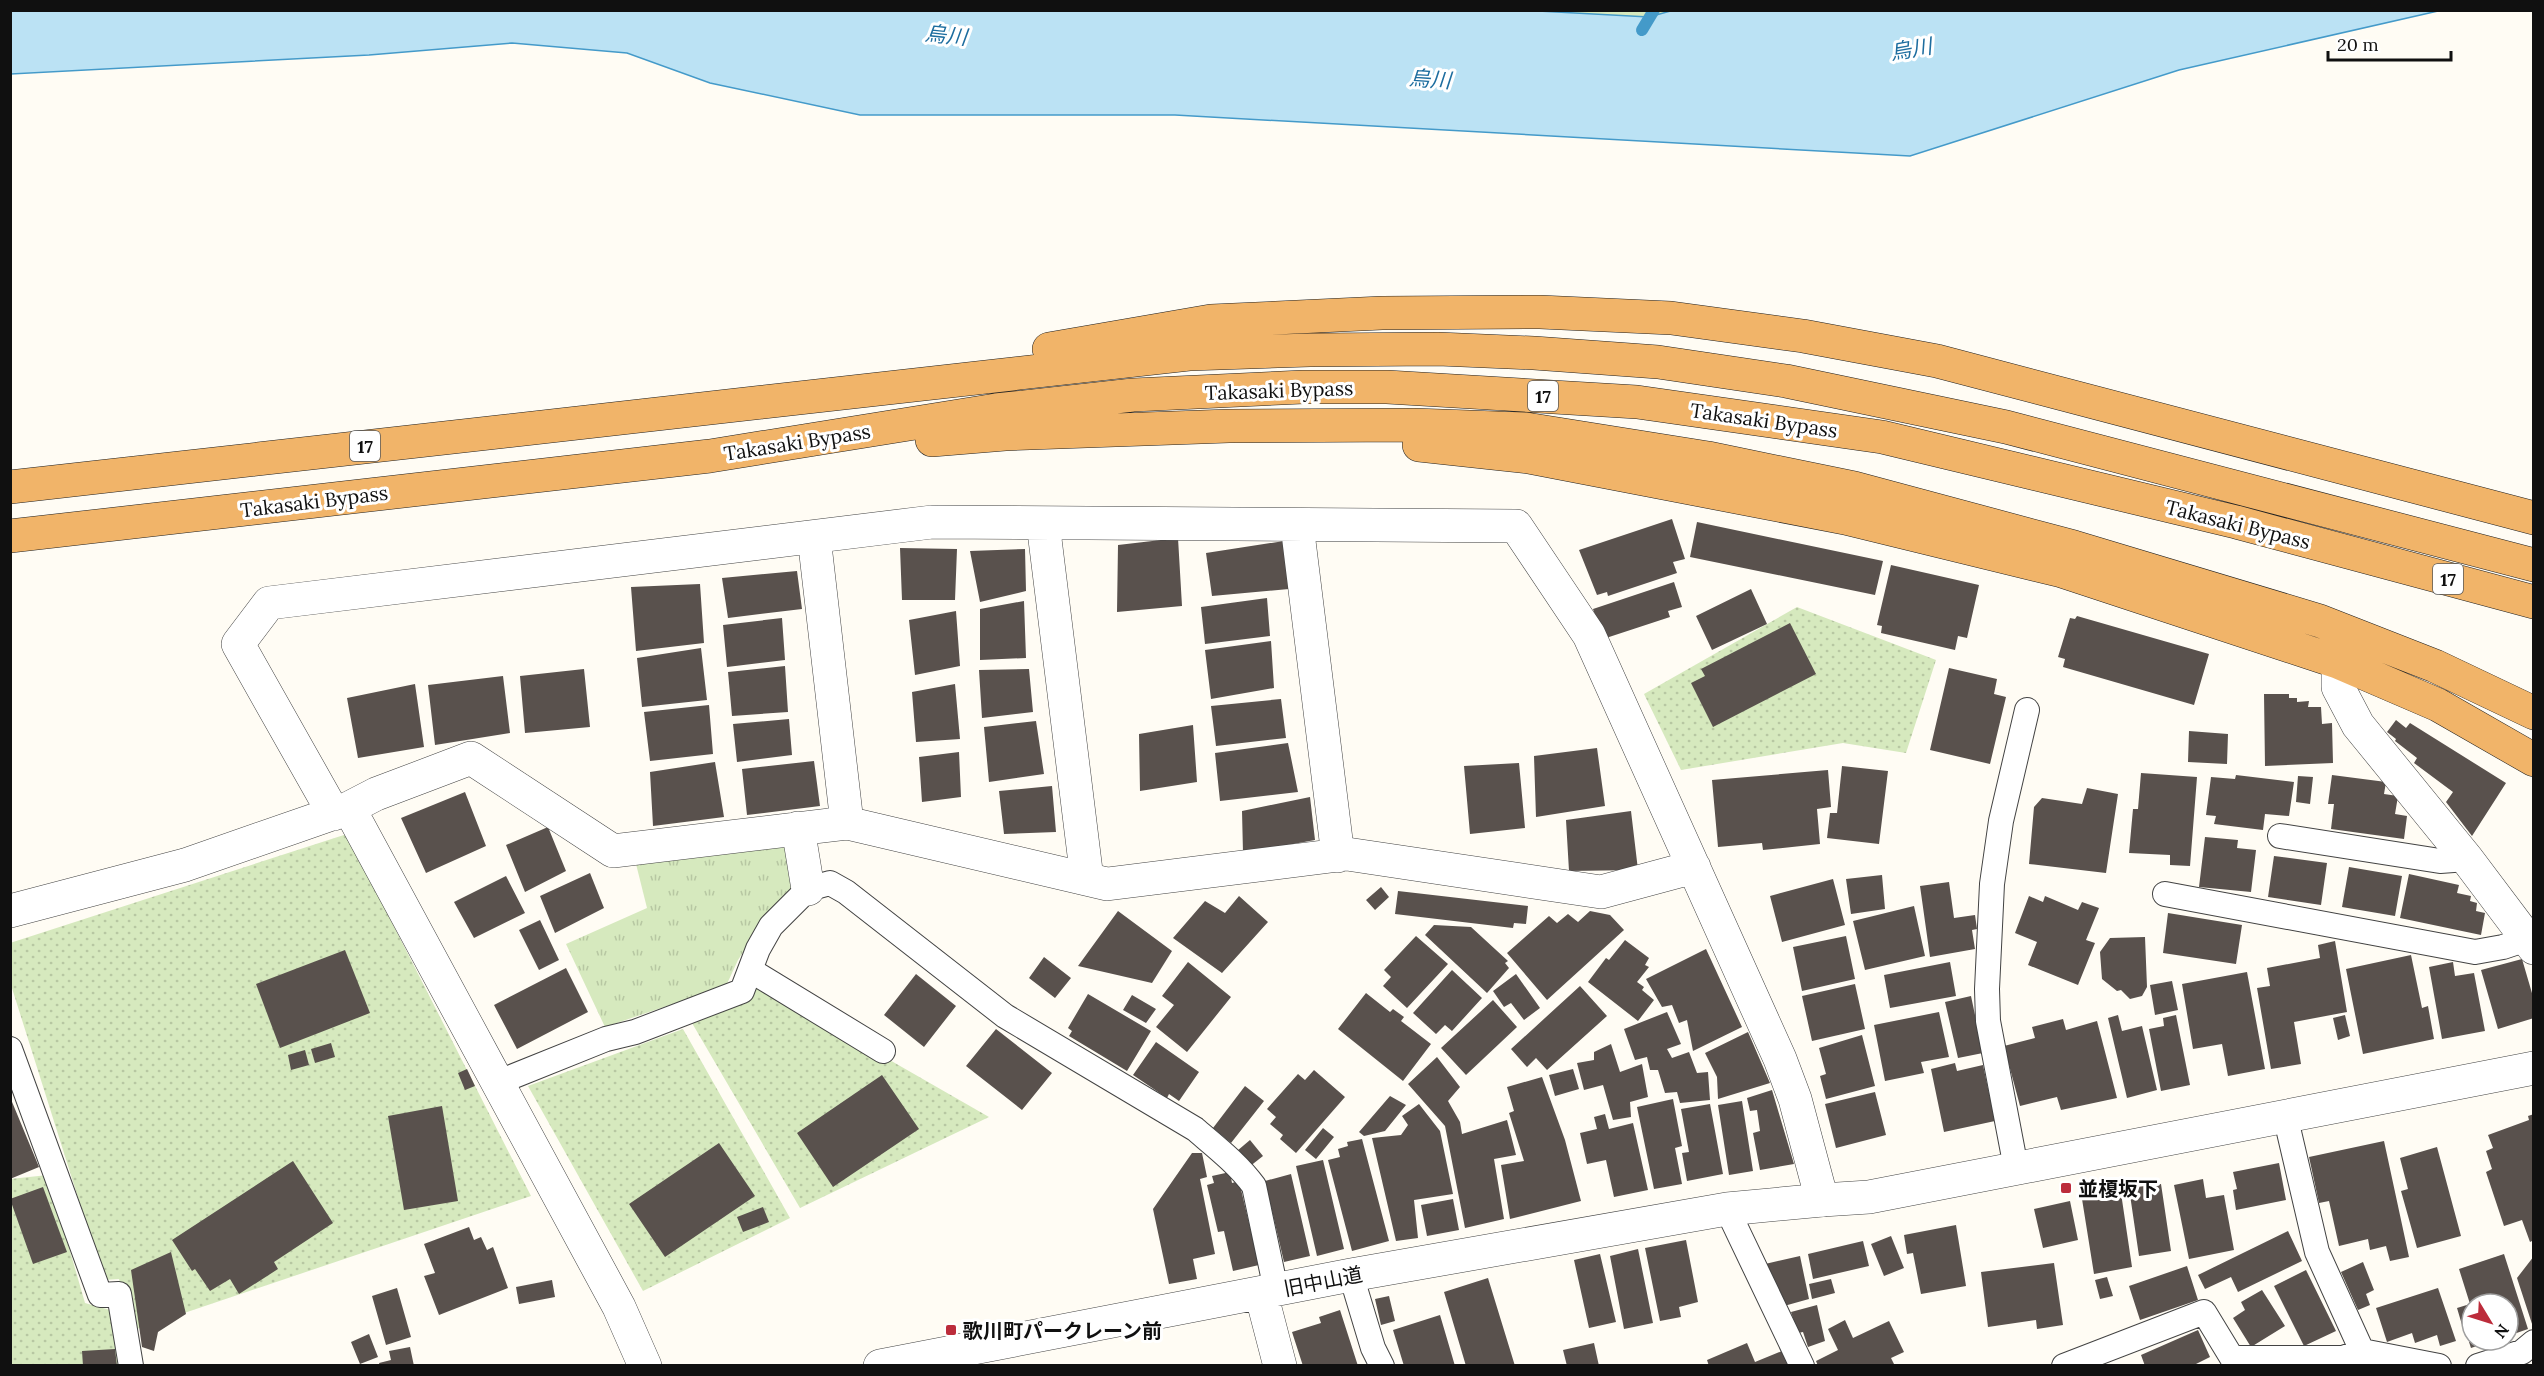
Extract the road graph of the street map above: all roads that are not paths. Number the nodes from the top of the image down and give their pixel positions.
1 (718, 405) junction
2 (1229, 426) junction
3 (710, 456) junction
4 (10, 487) edge
5 (2534, 518) edge
6 (1043, 523) junction
7 (1297, 525) junction
8 (10, 536) edge
9 (814, 537) junction
10 (2534, 565) edge
11 (2534, 602) edge
12 (2338, 662) junction
13 (2026, 710) dead end
14 (2534, 713) edge
15 (2534, 760) edge
16 (342, 811) junction
17 (847, 823) junction
18 (798, 828) junction
19 (2280, 836) dead end
20 (1338, 856) junction
21 (2468, 859) junction
22 (1694, 867) junction
23 (1087, 879) junction
24 (808, 889) junction
25 (2165, 894) dead end
26 (10, 911) edge
27 (2530, 943) edge
28 (750, 970) junction
29 (10, 1049) edge
30 (883, 1051) dead end
31 (2534, 1068) edge
32 (500, 1082) junction
33 (2285, 1115) junction
34 (2016, 1168) junction
35 (1822, 1200) junction
36 (1727, 1209) junction
37 (1351, 1275) junction
38 (1269, 1292) junction
39 (2530, 1349) edge
40 (2362, 1358) edge
41 (131, 1365) edge
42 (645, 1365) edge
43 (880, 1365) edge
44 (1280, 1365) edge
45 (1382, 1365) edge
46 (1802, 1365) edge
47 (2064, 1365) edge
48 (2439, 1365) edge
49 (2478, 1365) edge

1 - 4 highway, Takasaki Bypass / 17
1 - 5 highway
1 - 10 highway, Takasaki Bypass / 17
2 - 3 highway
2 - 12 highway
2 - 14 highway
3 - 8 highway, Takasaki Bypass / 17
3 - 11 highway, Takasaki Bypass / 17
6 - 7 street
6 - 9 street
6 - 23 street
7 - 20 street
7 - 22 street
9 - 16 street
9 - 17 street
12 - 15 highway
12 - 21 street
13 - 34 lane
16 - 18 street
16 - 26 street
16 - 32 street
17 - 18 street
17 - 23 street
18 - 24 street
19 - 21 lane
20 - 22 street
20 - 23 street
21 - 27 street
22 - 35 street
24 - 28 lane
24 - 38 lane
25 - 27 lane
28 - 30 lane
28 - 32 lane
29 - 41 lane
31 - 33 street, 旧中山道
32 - 42 street
33 - 34 street, 旧中山道
33 - 40 lane
34 - 35 street, 旧中山道
35 - 36 street, 旧中山道
36 - 37 street, 旧中山道
36 - 46 lane
37 - 38 street, 旧中山道
37 - 45 lane
38 - 43 street, 旧中山道
38 - 44 street
39 - 49 lane
40 - 47 lane
40 - 48 lane

